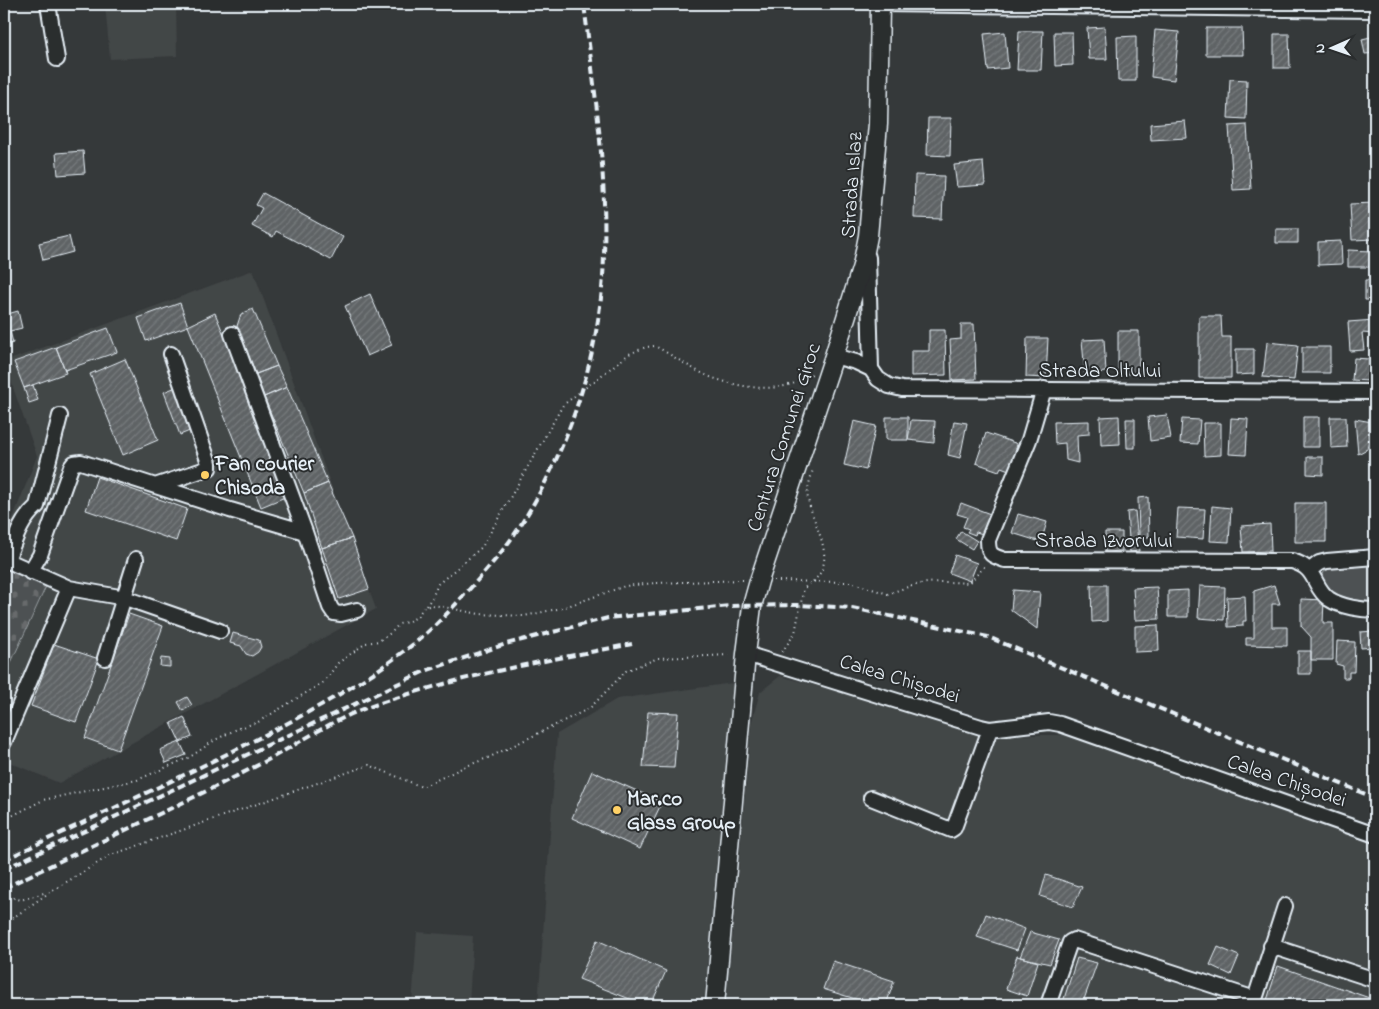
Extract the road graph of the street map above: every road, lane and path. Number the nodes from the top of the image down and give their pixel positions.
1 (48, 4) edge
2 (880, 4) edge
3 (1375, 10) edge
4 (56, 59) dead end
5 (868, 236) junction
6 (232, 334) dead end
7 (171, 354) dead end
8 (834, 356) junction
9 (871, 369) junction
10 (815, 371) dead end
11 (1044, 389) junction
12 (1375, 392) edge
13 (60, 416) dead end
14 (813, 469) dead end
15 (155, 486) junction
16 (305, 532) junction
17 (993, 556) junction
18 (1375, 557) edge
19 (136, 559) dead end
20 (6, 560) edge
21 (1310, 570) junction
22 (30, 572) junction
23 (759, 581) junction
24 (815, 582) junction
25 (69, 588) junction
26 (125, 598) junction
27 (424, 607) junction
28 (357, 610) dead end
29 (1375, 610) edge
30 (220, 631) dead end
31 (746, 654) junction
32 (105, 658) dead end
33 (774, 662) junction
34 (990, 729) junction
35 (4, 742) edge
36 (870, 798) dead end
37 (4, 820) edge
38 (1375, 835) edge
39 (50, 892) junction
40 (4, 895) edge
41 (1285, 906) dead end
42 (4, 924) edge
43 (1271, 946) junction
44 (1375, 980) edge
45 (1254, 1002) edge
46 (714, 1005) edge
47 (1048, 1005) edge

1 - 4 street
2 - 3 street
2 - 5 main road, Strada Islaz
5 - 8 main road, Centura Comunei Giroc
5 - 9 street, Strada Islaz
6 - 16 street
7 - 15 street
8 - 9 street, Strada Oltului
8 - 23 main road, Centura Comunei Giroc
9 - 11 street, Strada Oltului
10 - 27 path
11 - 12 street, Strada Oltului
11 - 17 street
13 - 20 street
14 - 24 path
15 - 16 street
15 - 22 street
16 - 28 street
17 - 21 street, Strada Izvorului
17 - 24 path
18 - 21 street
19 - 26 street
20 - 22 street
21 - 29 street
22 - 25 street
23 - 24 path
23 - 27 path
23 - 31 main road, Centura Comunei Giroc
24 - 33 path
25 - 26 street
25 - 35 street
26 - 30 street
26 - 32 street
27 - 37 path
31 - 33 street, Calea Chișodei
31 - 39 path
31 - 46 main road
33 - 34 street, Calea Chișodei
34 - 36 street
34 - 38 street, Calea Chișodei
39 - 40 path
39 - 42 path
41 - 43 street
43 - 44 street
43 - 45 street
45 - 47 street

